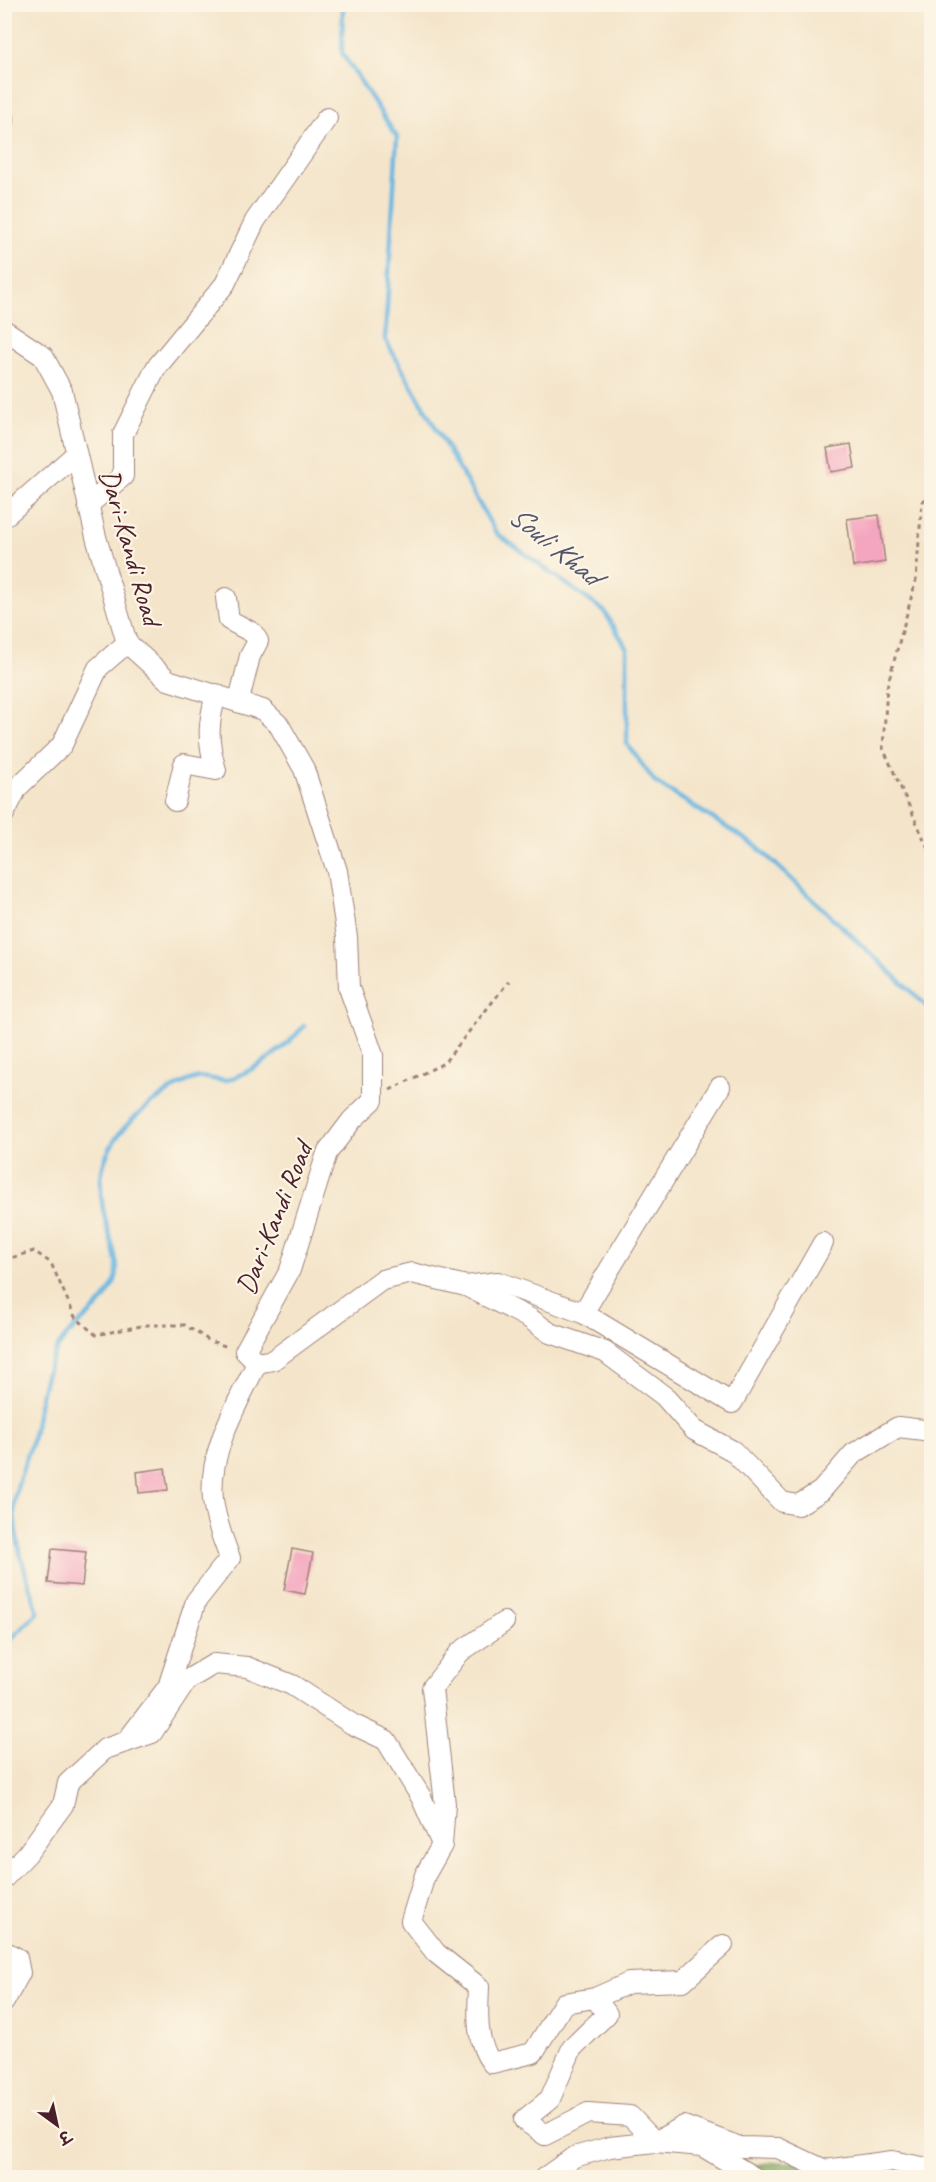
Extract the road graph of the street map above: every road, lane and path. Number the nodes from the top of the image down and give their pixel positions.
1 (327, 118) dead end
2 (4, 330) edge
3 (76, 454) junction
4 (932, 493) edge
5 (88, 505) junction
6 (4, 517) edge
7 (226, 598) dead end
8 (127, 643) junction
9 (216, 694) junction
10 (239, 700) junction
11 (175, 801) dead end
12 (4, 814) edge
13 (932, 857) edge
14 (509, 981) dead end
15 (720, 1087) dead end
16 (373, 1100) junction
17 (823, 1243) dead end
18 (4, 1260) edge
19 (466, 1286) junction
20 (583, 1313) junction
21 (210, 1341) dead end
22 (257, 1363) junction
23 (932, 1431) edge
24 (504, 1622) dead end
25 (126, 1742) junction
26 (442, 1845) junction
27 (4, 1878) edge
28 (723, 1945) dead end
29 (4, 1952) edge
30 (595, 1998) junction
31 (4, 2001) edge
32 (656, 2142) junction
33 (932, 2169) edge
34 (543, 2178) edge
35 (755, 2178) edge

1 - 5 street
2 - 3 street, Dari-Kandi Road
3 - 5 street, Dari-Kandi Road
3 - 6 street
4 - 13 path
5 - 8 street, Dari-Kandi Road
7 - 10 street
8 - 9 street, Dari-Kandi Road
8 - 12 street
9 - 10 street, Dari-Kandi Road
9 - 11 street
10 - 16 street, Dari-Kandi Road
14 - 16 path
15 - 20 street
16 - 22 street, Dari-Kandi Road
17 - 20 street
18 - 21 path
19 - 20 street
19 - 22 street
19 - 23 street
22 - 25 street
24 - 26 street
25 - 26 street
25 - 27 street
26 - 30 street
28 - 30 street
29 - 31 street
30 - 32 street
32 - 33 street
32 - 34 street
32 - 35 street

